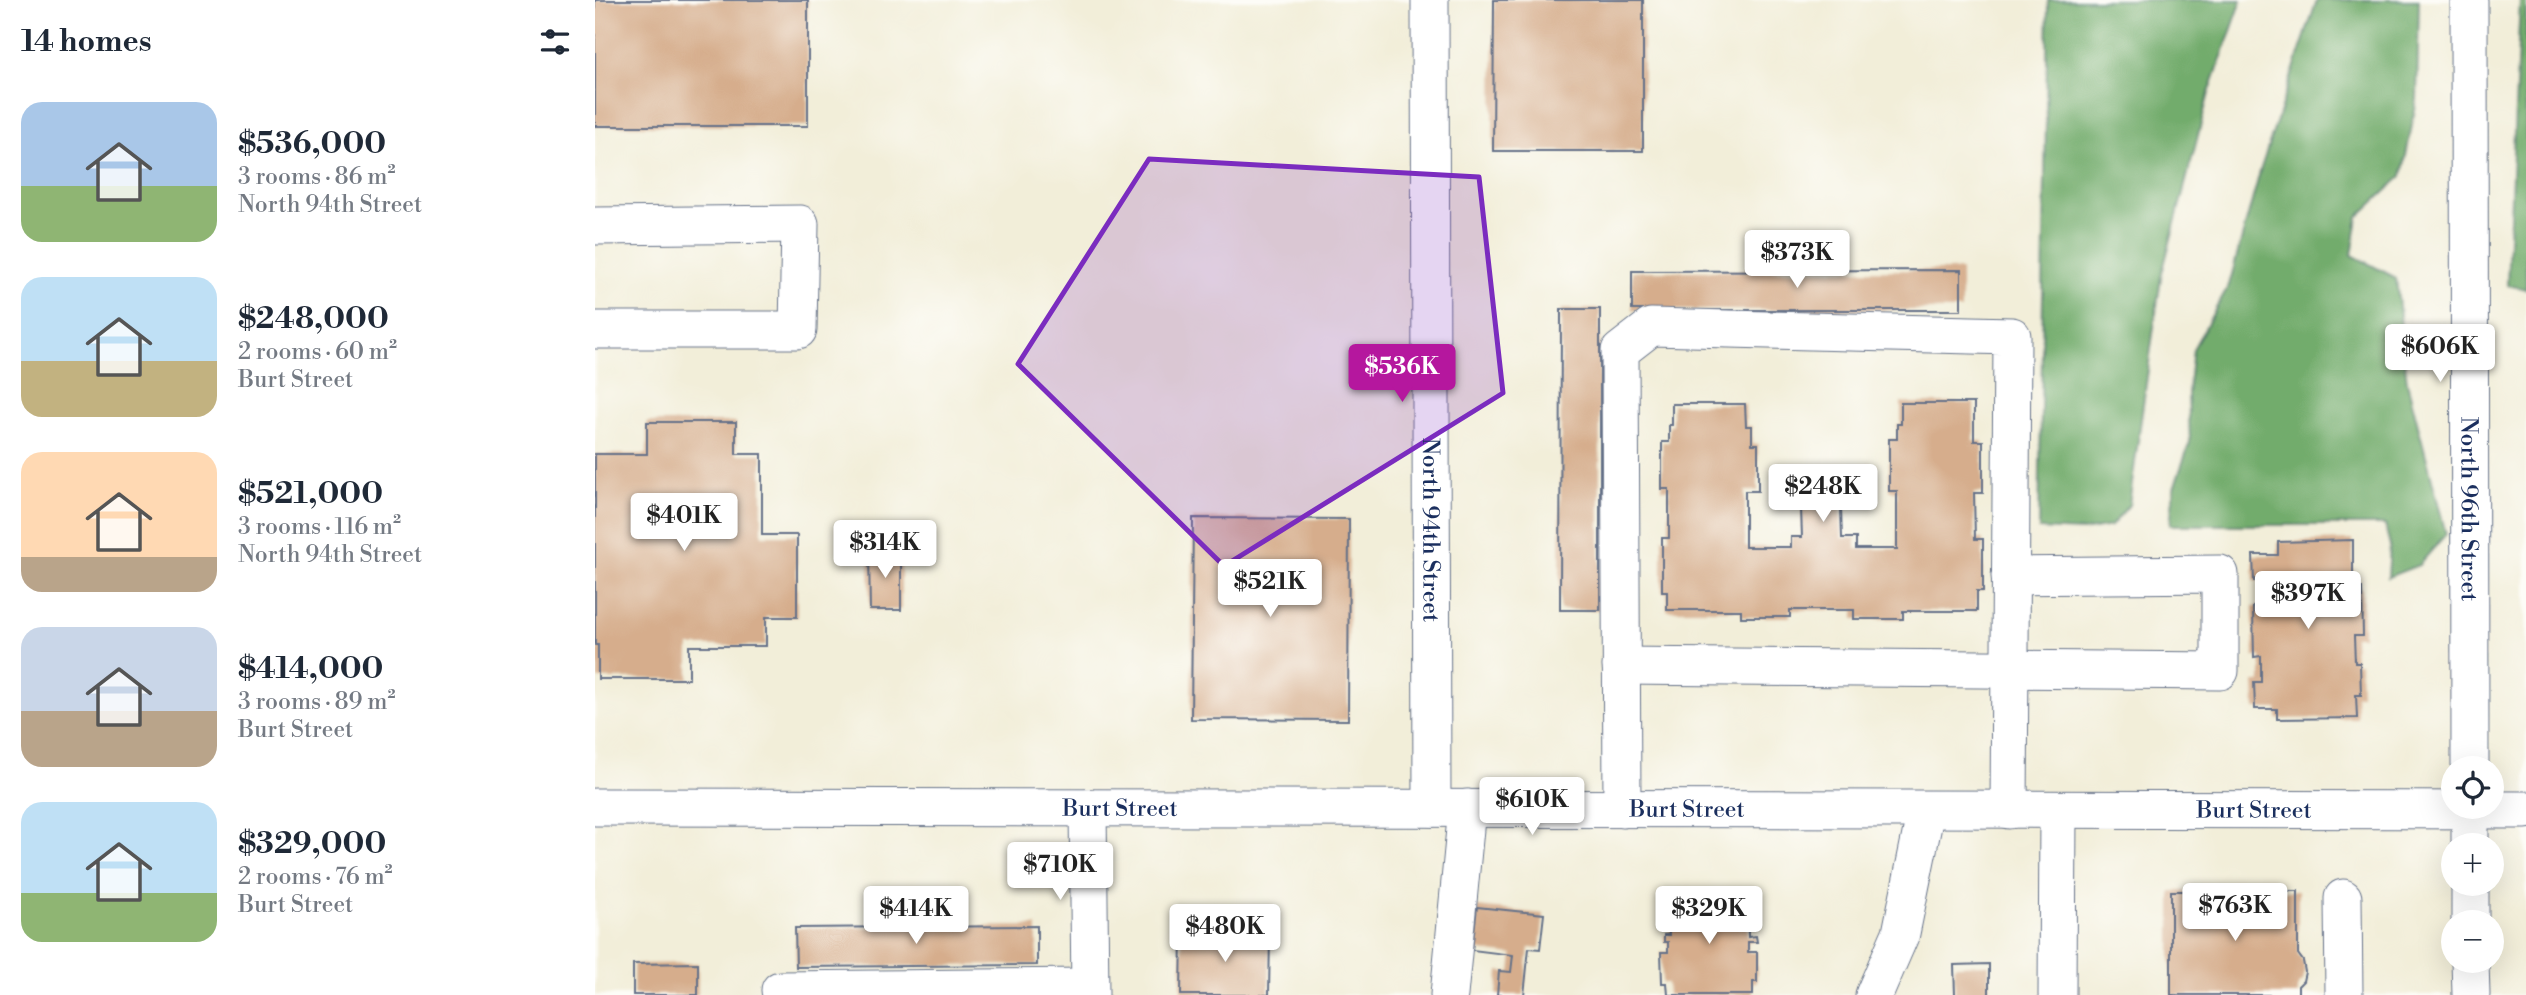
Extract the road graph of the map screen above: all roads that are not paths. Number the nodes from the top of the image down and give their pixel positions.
1 (1430, 0) edge
2 (2469, 0) edge
3 (595, 226) edge
4 (595, 330) edge
5 (2010, 576) junction
6 (1621, 666) junction
7 (2010, 670) junction
8 (2470, 756) edge
9 (595, 807) edge
10 (1088, 807) junction
11 (1450, 808) junction
12 (1622, 809) junction
13 (1926, 810) junction
14 (2009, 810) junction
15 (2058, 810) junction
16 (2526, 810) edge
17 (2470, 821) edge
18 (2343, 898) dead end
19 (2470, 973) edge
20 (780, 990) dead end
21 (1090, 991) edge
22 (1449, 995) edge
23 (1874, 995) edge
24 (2057, 995) edge
25 (2344, 995) edge
26 (2471, 995) edge

1 - 11 street, North 94th Street
2 - 8 street, North 96th Street
3 - 4 street
5 - 6 street
5 - 7 street
5 - 7 street
6 - 7 street
6 - 12 street
7 - 14 street
9 - 10 street, Burt Street
10 - 11 street, Burt Street
10 - 21 street
11 - 12 street, Burt Street
11 - 22 street, North 94th Street
12 - 13 street, Burt Street
13 - 14 street, Burt Street
13 - 23 street
14 - 15 street, Burt Street
15 - 17 street, Burt Street
15 - 24 street
16 - 17 street, Burt Street
18 - 25 street
19 - 26 street
20 - 21 street

